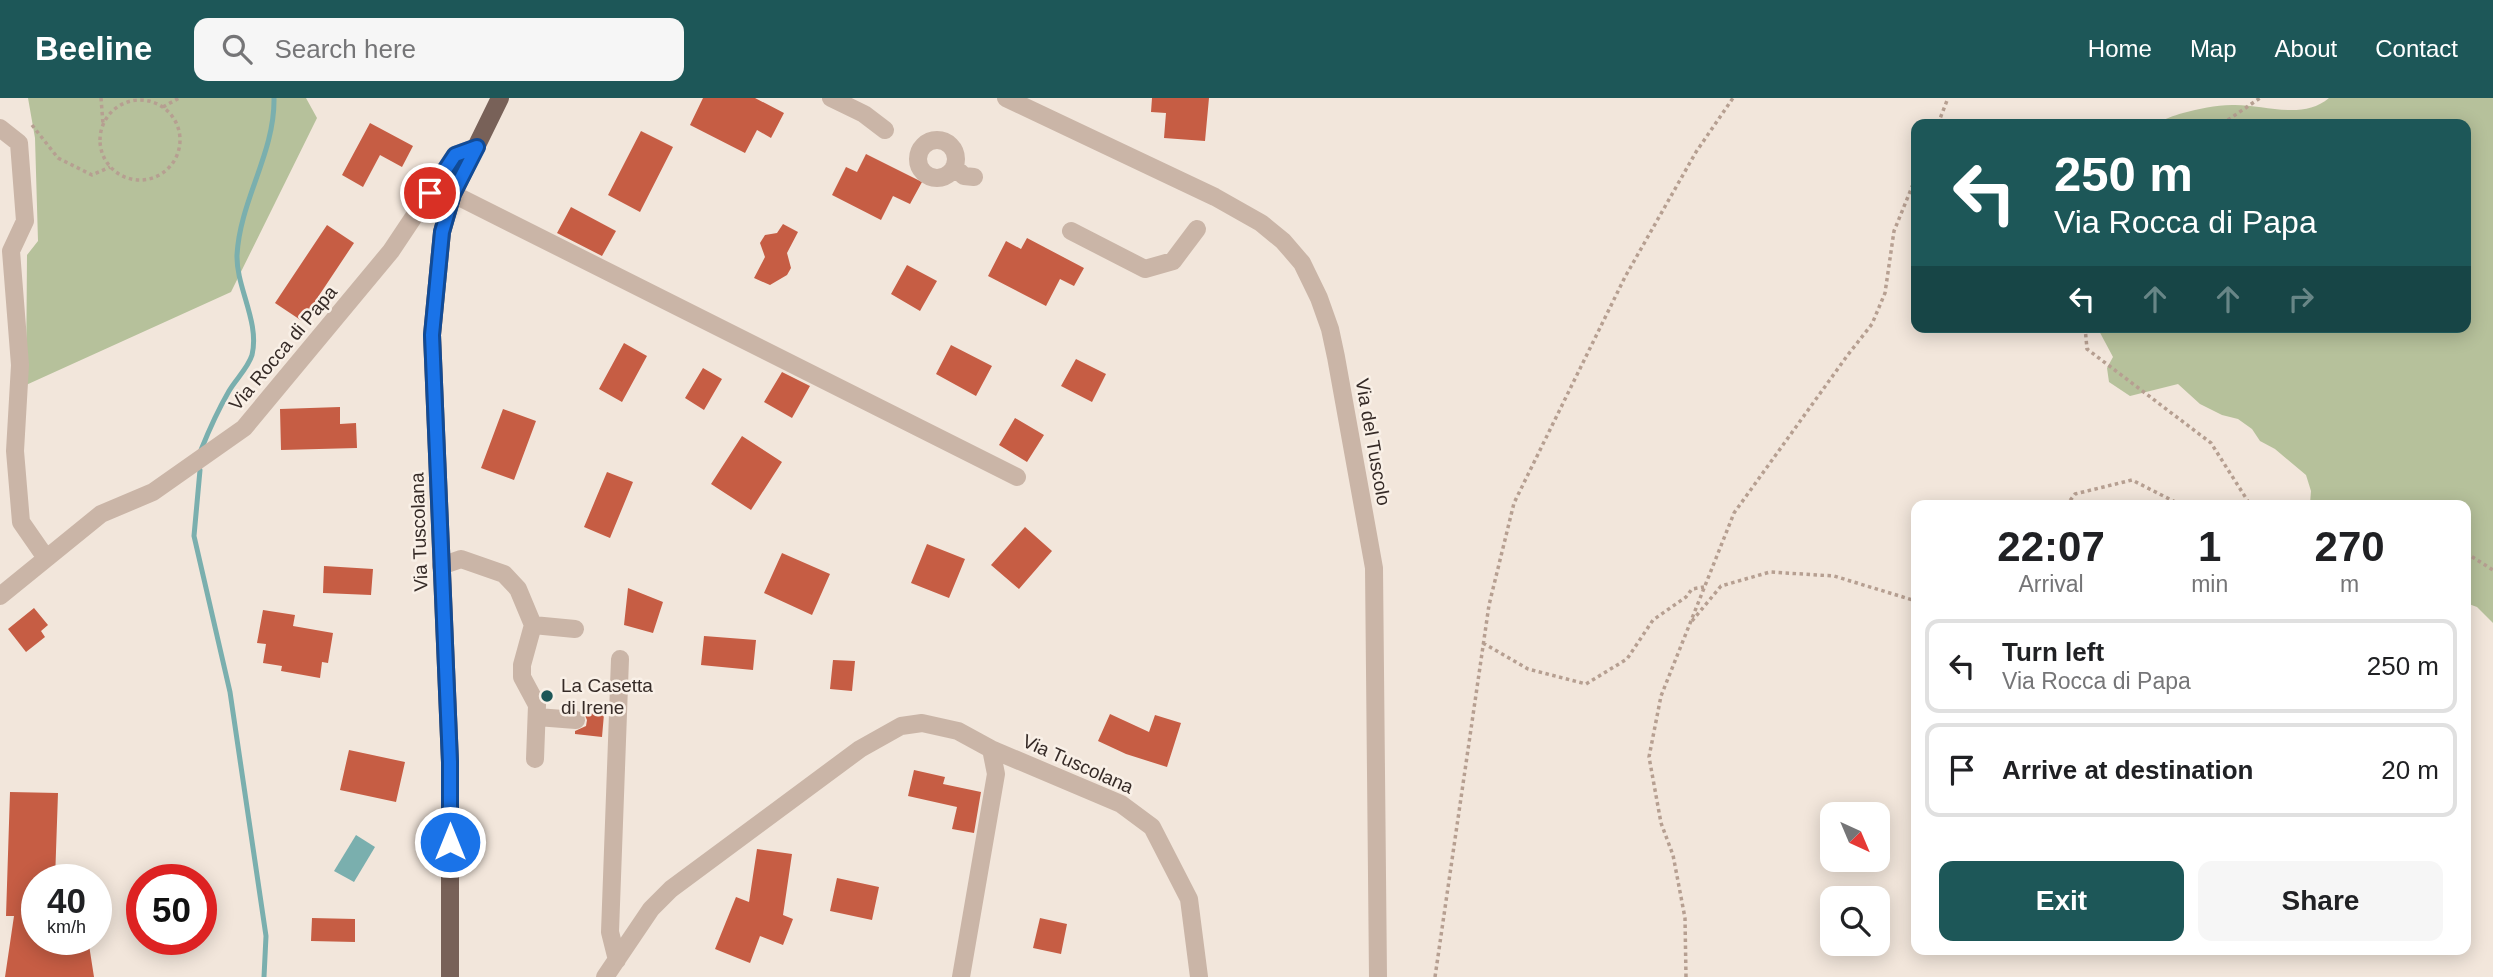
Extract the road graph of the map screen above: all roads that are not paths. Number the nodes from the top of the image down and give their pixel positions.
1 (500, 98) edge
2 (831, 98) edge
3 (1006, 98) edge
4 (0, 128) edge
5 (885, 130) dead end
6 (477, 147) junction
7 (954, 167) dead end
8 (974, 177) dead end
9 (453, 194) junction
10 (1197, 229) dead end
11 (1071, 231) dead end
12 (1017, 477) dead end
13 (46, 558) junction
14 (441, 566) junction
15 (0, 596) edge
16 (533, 625) junction
17 (575, 629) dead end
18 (620, 659) dead end
19 (537, 717) junction
20 (576, 720) dead end
21 (990, 748) junction
22 (536, 759) dead end
23 (617, 960) junction
24 (450, 977) edge
25 (604, 977) edge
26 (961, 977) edge
27 (1199, 977) edge
28 (1378, 977) edge

1 - 6 main road, Via Tuscolana
2 - 5 street
3 - 28 street, Via del Tuscolo
4 - 13 street
6 - 9 main road, Via Tuscolana
6 - 13 street, Via Rocca di Papa
7 - 8 street
9 - 12 street
9 - 14 main road, Via Tuscolana
10 - 11 street
13 - 15 street, Via Rocca di Papa
14 - 16 street
14 - 24 main road, Via Tuscolana
16 - 17 street
16 - 19 street
18 - 23 street
19 - 20 street
19 - 22 street
21 - 23 street, Via Tuscolana
21 - 26 street, Via Tuscolana
21 - 27 street, Via Tuscolana
23 - 25 street, Via Tuscolana

